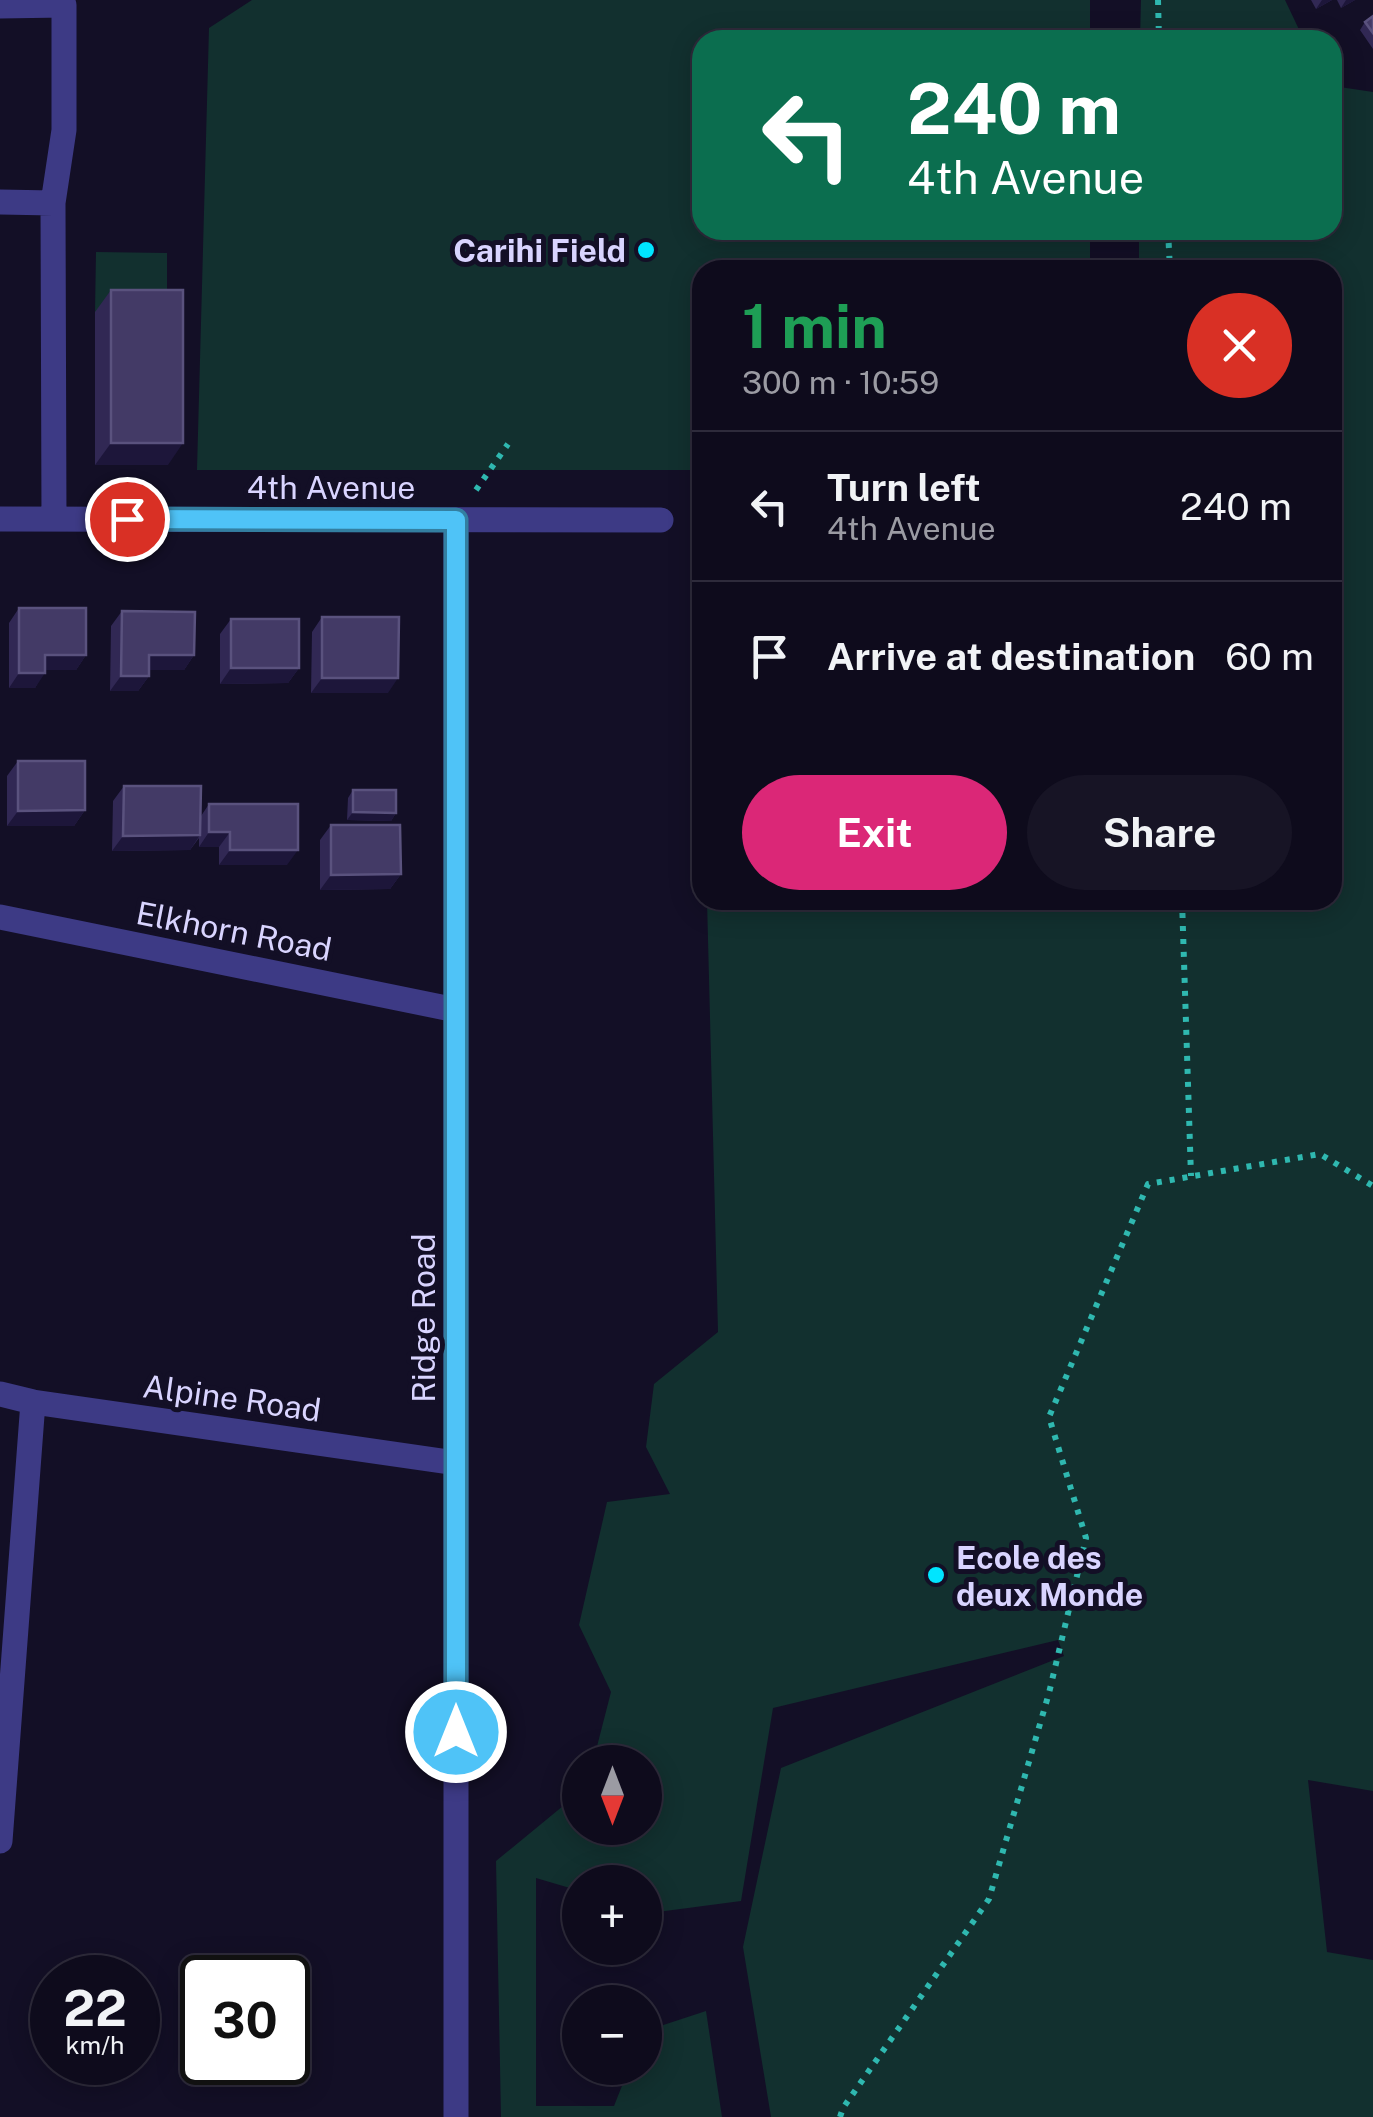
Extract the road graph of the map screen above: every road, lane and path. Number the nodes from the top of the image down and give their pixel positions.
1 (1158, 0) edge
2 (0, 6) edge
3 (1159, 30) edge
4 (0, 202) edge
5 (53, 202) junction
6 (508, 444) dead end
7 (0, 519) edge
8 (54, 519) junction
9 (456, 520) junction
10 (662, 520) dead end
11 (1182, 910) edge
12 (0, 917) edge
13 (456, 1010) junction
14 (1192, 1176) junction
15 (1373, 1186) edge
16 (0, 1394) edge
17 (33, 1402) junction
18 (456, 1462) junction
19 (0, 1841) edge
20 (456, 2117) edge
21 (840, 2117) edge

1 - 3 path
2 - 5 street
4 - 5 street
5 - 8 street
6 - 9 path
7 - 8 street, 4th Avenue
8 - 9 street, 4th Avenue
9 - 10 street, 4th Avenue
9 - 13 street, Ridge Road
11 - 14 path
12 - 13 street, Elkhorn Road
13 - 18 street, Ridge Road
14 - 15 path
14 - 21 path
16 - 17 street, Alpine Road
17 - 18 street, Alpine Road
17 - 19 street
18 - 20 street, Ridge Road

